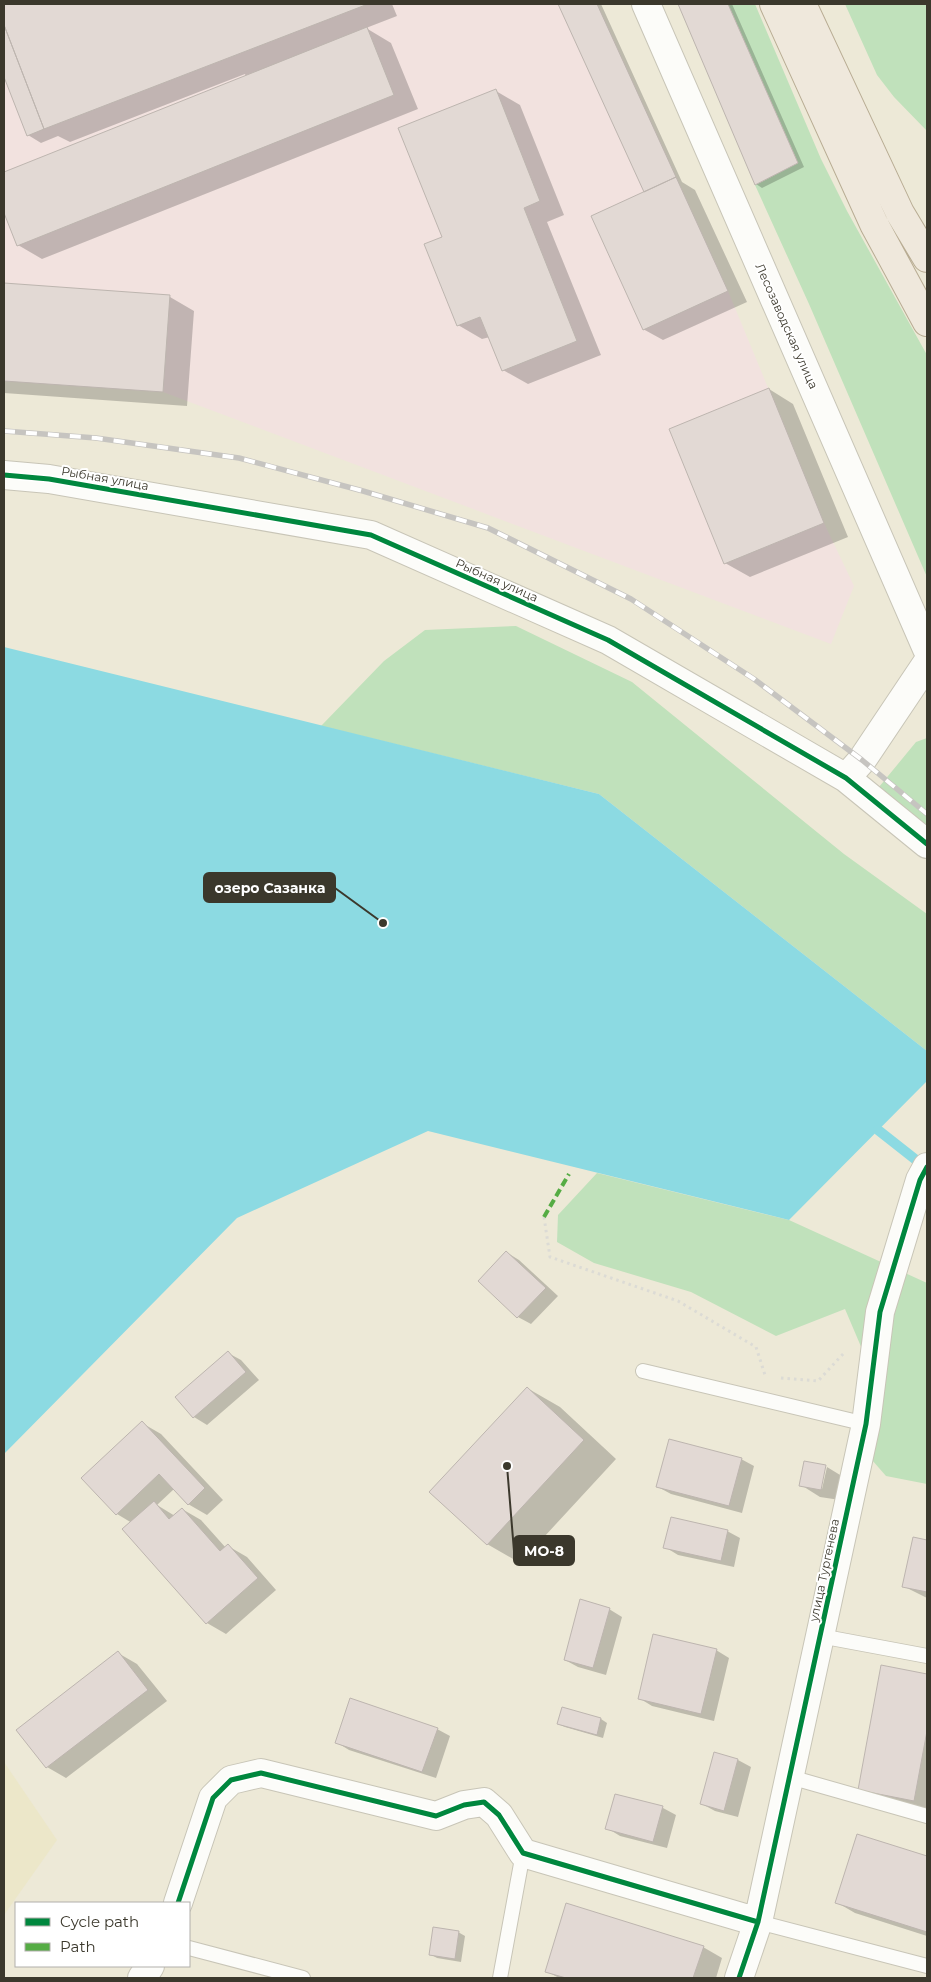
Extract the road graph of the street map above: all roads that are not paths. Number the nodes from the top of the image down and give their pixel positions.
1 (646, 4) edge
2 (774, 4) edge
3 (802, 4) edge
4 (927, 258) edge
5 (927, 322) edge
6 (4, 475) edge
7 (927, 648) edge
8 (927, 663) edge
9 (846, 778) junction
10 (927, 844) edge
11 (927, 1167) edge
12 (643, 1371) dead end
13 (866, 1424) junction
14 (820, 1636) junction
15 (927, 1656) edge
16 (790, 1777) junction
17 (927, 1816) edge
18 (523, 1853) junction
19 (178, 1902) edge
20 (758, 1922) junction
21 (190, 1948) edge
22 (927, 1966) edge
23 (149, 1967) edge
24 (142, 1978) edge
25 (303, 1978) edge
26 (500, 1978) edge
27 (739, 1978) edge

1 - 7 street, Лесозаводская улица
2 - 5 main road
3 - 4 main road
6 - 9 street, Рыбная улица
8 - 9 street
9 - 10 street, Рыбная улица
11 - 13 street, улица Тургенева
12 - 13 lane
13 - 14 street, улица Тургенева
14 - 15 lane
14 - 16 street, улица Тургенева
16 - 17 lane
16 - 20 street, улица Тургенева
18 - 19 street
18 - 20 street
18 - 26 lane
20 - 22 lane
20 - 27 street, улица Тургенева
21 - 25 lane
23 - 24 street

